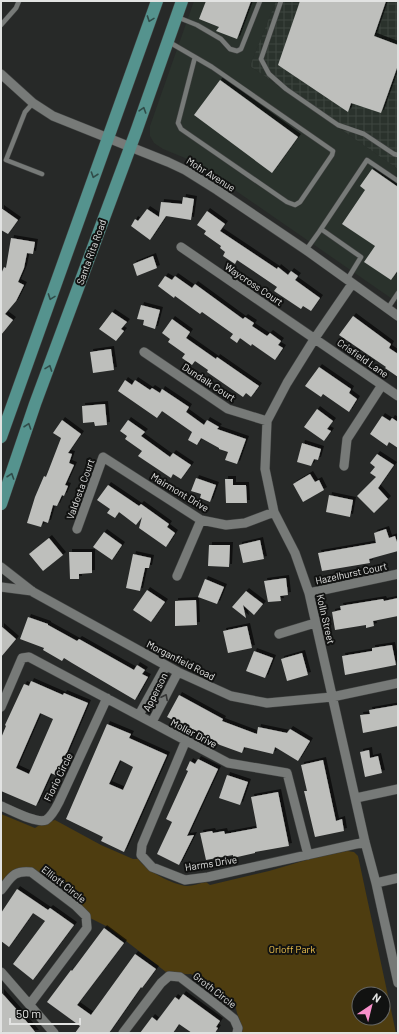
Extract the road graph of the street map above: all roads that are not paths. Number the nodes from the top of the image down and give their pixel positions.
1 (19, 1) edge
2 (157, 1) edge
3 (182, 1) edge
4 (260, 1) edge
5 (281, 1) edge
6 (176, 17) junction
7 (1, 25) edge
8 (168, 41) junction
9 (195, 57) junction
10 (1, 74) edge
11 (33, 103) junction
12 (108, 138) junction
13 (130, 147) junction
14 (398, 156) edge
15 (3, 162) edge
16 (42, 174) dead end
17 (398, 181) edge
18 (321, 229) junction
19 (181, 247) dead end
20 (306, 250) junction
21 (349, 282) junction
22 (398, 294) edge
23 (387, 309) junction
24 (398, 316) edge
25 (315, 338) junction
26 (144, 352) dead end
27 (382, 385) junction
28 (398, 396) edge
29 (15, 398) junction
30 (35, 404) junction
31 (267, 420) junction
32 (1, 437) edge
33 (103, 457) joint
34 (344, 466) dead end
35 (1, 504) edge
36 (274, 512) junction
37 (201, 520) junction
38 (77, 529) dead end
39 (1, 567) edge
40 (398, 574) edge
41 (177, 576) dead end
42 (1, 587) edge
43 (33, 592) junction
44 (309, 593) junction
45 (315, 623) junction
46 (279, 634) dead end
47 (166, 666) junction
48 (178, 672) junction
49 (398, 683) edge
50 (332, 697) junction
51 (107, 698) junction
52 (1, 707) edge
53 (139, 716) junction
54 (152, 722) junction
55 (186, 740) junction
56 (398, 789) edge
57 (356, 798) junction
58 (1, 806) edge
59 (365, 842) junction
60 (308, 855) junction
61 (398, 878) edge
62 (376, 883) junction
63 (1, 890) edge
64 (397, 970) edge
65 (1, 972) edge
66 (398, 983) edge
67 (30, 1004) junction
68 (54, 1033) edge
69 (123, 1033) edge
70 (237, 1033) edge

1 - 7 lane
2 -> 12 main road
3 - 6 main road, Santa Rita Road
4 - 6 lane
5 - 14 lane
6 - 8 main road, Santa Rita Road
8 - 9 lane
13 -> 8 main road, Santa Rita Road
9 - 9 lane
10 - 11 street, Mohr Avenue
11 - 12 street, Mohr Avenue
11 - 15 lane
12 - 13 street, Mohr Avenue
12 -> 29 main road
13 - 20 street, Mohr Avenue
30 -> 13 main road, Santa Rita Road
15 - 16 lane
17 - 18 lane
18 - 20 lane
18 - 21 lane
19 - 25 street, Waycross Court
20 - 21 street, Mohr Avenue
21 - 23 street, Mohr Avenue
21 - 25 street, Kolln Street
22 - 23 lane
23 - 24 street, Mohr Avenue
25 - 27 street, Crisfield Lane
25 - 31 street, Kolln Street
26 - 31 street, Dundalk Court
27 - 28 street, Crisfield Lane
27 - 34 street
29 - 30 main road
29 - 32 main road
35 -> 30 main road, Santa Rita Road
31 - 36 street, Kolln Street
33 - 37 street, Mairmont Drive
33 - 38 street, Valdosta Court
36 - 37 street, Mairmont Drive
36 - 44 street, Kolln Street
37 - 41 street
39 - 43 street, Morganfield Road
40 - 44 street, Hazelhurst Court
42 - 43 street, Morganfield Road
43 - 47 street, Morganfield Road
44 - 45 street, Kolln Street
45 - 46 street
45 - 50 street, Kolln Street
47 - 48 street, Morganfield Road
47 - 53 street, Apperson
48 - 50 street, Morganfield Road
54 -> 48 street, Apperson
49 - 50 street, Morganfield Road
50 - 57 street, Kolln Street
51 - 52 street, Moller Drive
51 - 53 street, Moller Drive
51 - 58 street, Fiorio Circle
53 - 54 street, Moller Drive
54 - 55 street, Moller Drive
55 - 60 street, Moller Drive
55 - 60 street, Harms Drive
56 - 57 street
57 - 59 street, Kolln Street
59 - 60 street, Harms Drive
59 - 62 street, Kolln Street
61 - 62 street
62 - 64 street, Kolln Street
63 - 67 street, Elliott Circle
64 - 66 street, Kolln Street
65 - 67 street
67 - 68 street
69 - 70 street, Groth Circle

